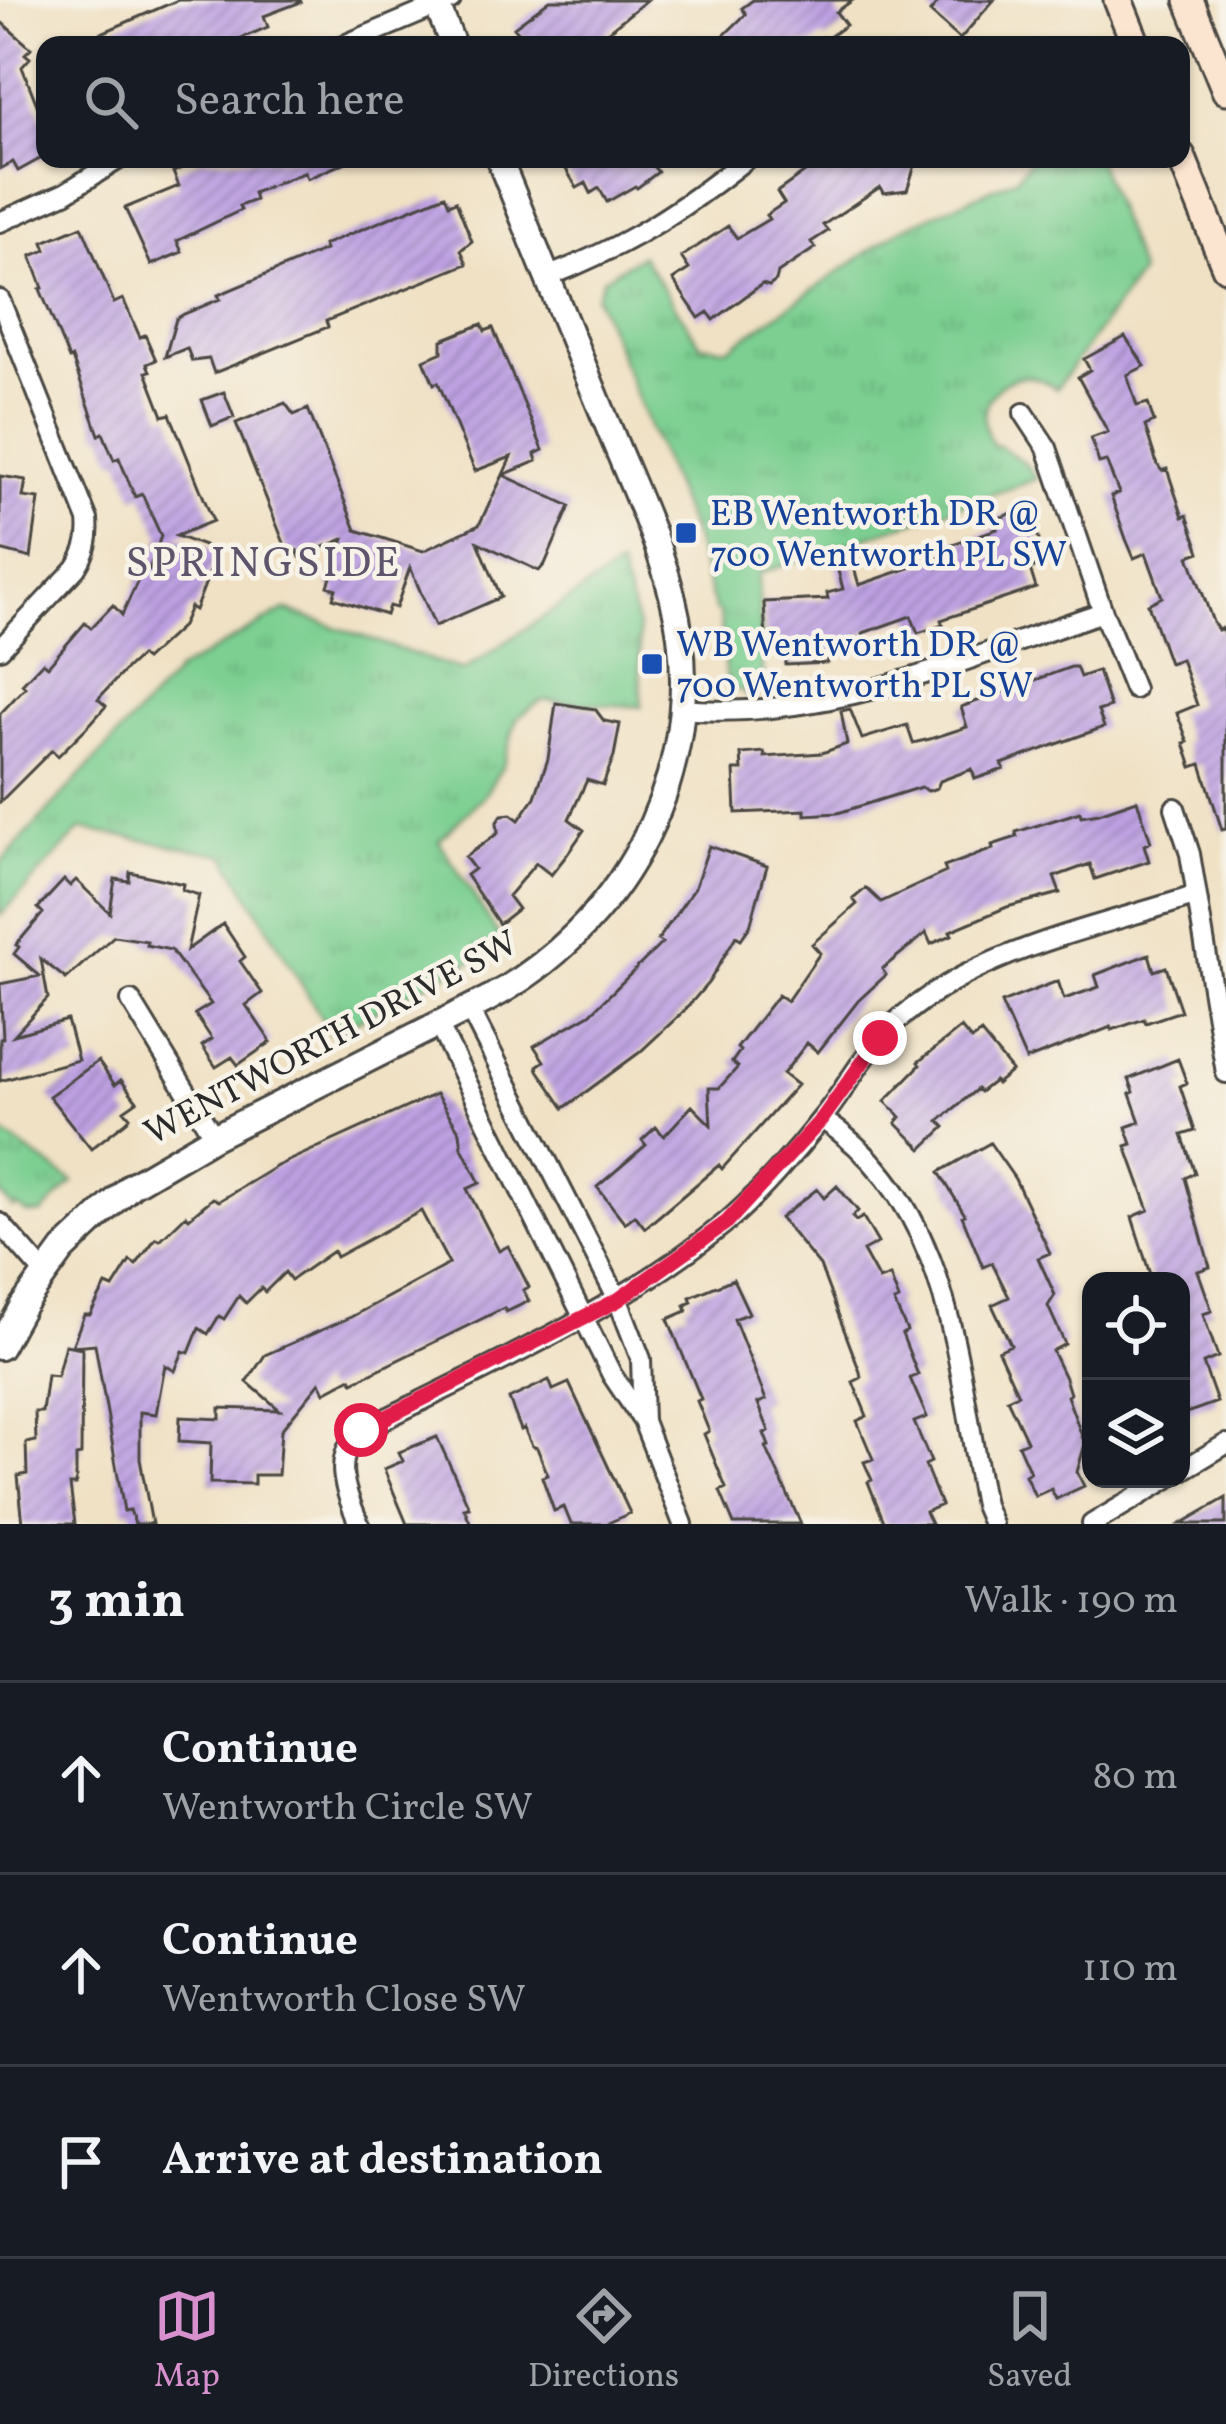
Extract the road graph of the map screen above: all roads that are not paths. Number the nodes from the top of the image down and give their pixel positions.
1 (1118, 0) edge
2 (1189, 0) edge
3 (441, 2) edge
4 (364, 36) edge
5 (450, 36) edge
6 (1132, 36) edge
7 (1226, 90) edge
8 (105, 168) edge
9 (503, 168) edge
10 (734, 168) edge
11 (1186, 168) edge
12 (0, 222) edge
13 (1226, 267) edge
14 (547, 277) junction
15 (0, 300) edge
16 (1024, 413) dead end
17 (1103, 612) junction
18 (0, 649) edge
19 (1134, 689) dead end
20 (680, 709) junction
21 (1175, 808) dead end
22 (1194, 896) junction
23 (131, 1001) dead end
24 (469, 1008) junction
25 (438, 1024) junction
26 (1226, 1073) edge
27 (822, 1119) junction
28 (214, 1137) junction
29 (0, 1223) edge
30 (44, 1274) junction
31 (618, 1300) junction
32 (586, 1318) junction
33 (0, 1347) edge
34 (643, 1421) junction
35 (1226, 1444) edge
36 (1190, 1466) edge
37 (1153, 1488) edge
38 (359, 1524) edge
39 (683, 1524) edge
40 (992, 1524) edge
41 (1092, 1524) edge

1 - 6 main road
2 - 7 main road
3 - 4 street
3 - 5 street
8 - 12 street
9 - 14 street, WENTWORTH DRIVE SW
10 - 14 street
11 - 13 main road
14 - 20 street, WENTWORTH DRIVE SW
15 - 18 street
16 - 17 street
17 - 19 street
17 - 20 street
20 - 24 street, WENTWORTH DRIVE SW
21 - 22 street
22 - 26 street
22 - 27 street
23 - 28 street
24 - 25 street, WENTWORTH DRIVE SW
24 - 31 street
25 - 28 street, WENTWORTH DRIVE SW
25 - 32 street
27 - 31 street
27 - 40 street
28 - 30 street, WENTWORTH DRIVE SW
29 - 30 street
30 - 33 street, WENTWORTH DRIVE SW
31 - 32 street
31 - 34 street
32 - 34 street
32 - 38 street
34 - 39 street
35 - 36 street
37 - 41 street

